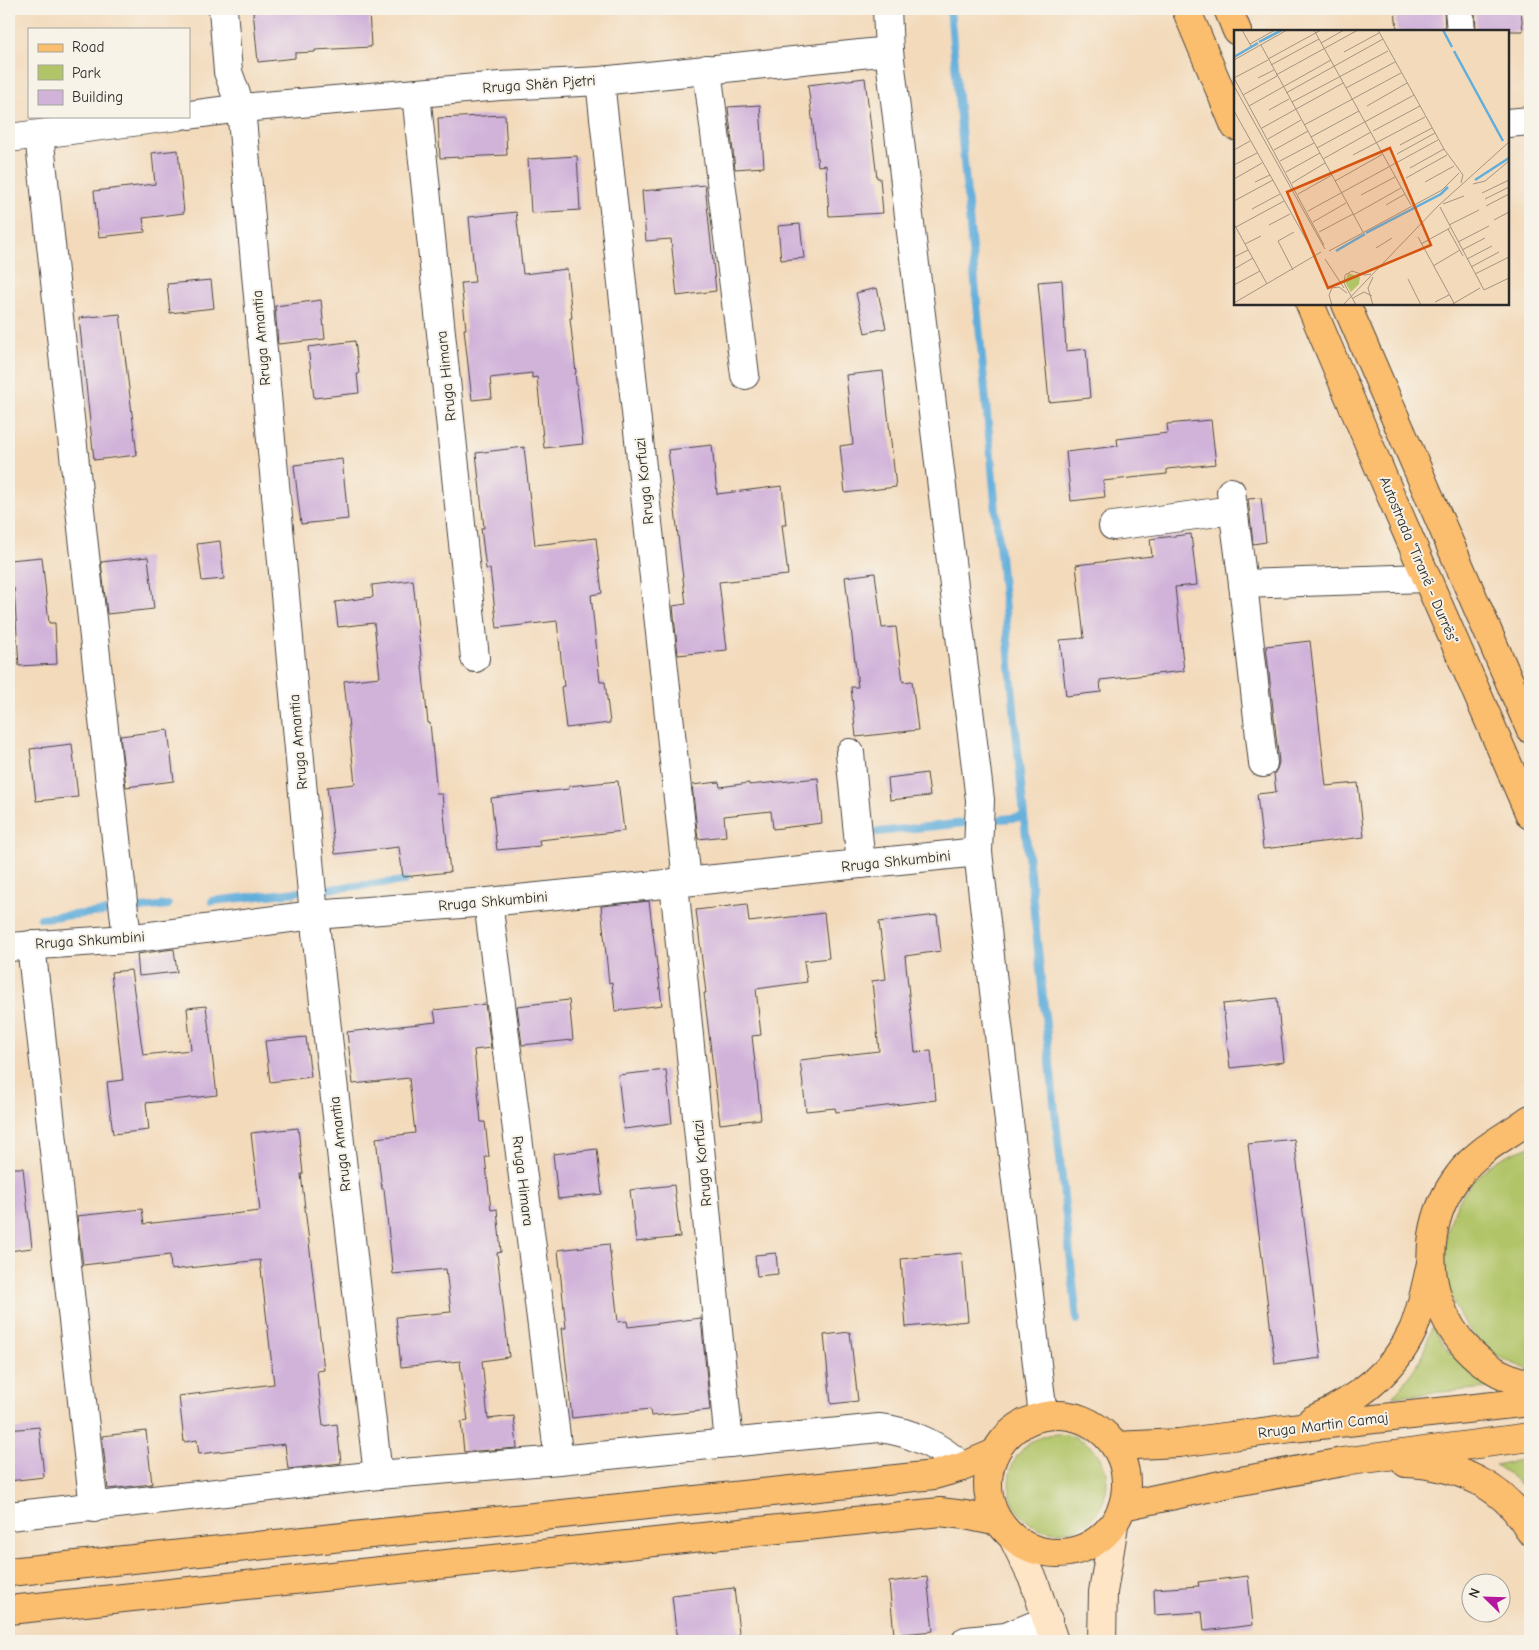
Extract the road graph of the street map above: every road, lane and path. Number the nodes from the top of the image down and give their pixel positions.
1 (223, 9) edge
2 (887, 9) edge
3 (1186, 9) edge
4 (1228, 9) edge
5 (1458, 9) edge
6 (1237, 30) edge
7 (1461, 30) edge
8 (889, 51) junction
9 (707, 69) junction
10 (600, 80) junction
11 (416, 94) junction
12 (241, 108) junction
13 (190, 115) edge
14 (163, 118) edge
15 (1530, 121) edge
16 (1509, 123) edge
17 (1234, 124) edge
18 (39, 135) junction
19 (9, 138) edge
20 (1310, 305) edge
21 (1346, 305) edge
22 (745, 375) dead end
23 (1113, 526) dead end
24 (1426, 578) junction
25 (1243, 584) junction
26 (475, 658) dead end
27 (1530, 729) edge
28 (850, 753) dead end
29 (1504, 756) junction
30 (1263, 763) dead end
31 (1530, 815) edge
32 (1530, 833) edge
33 (978, 852) junction
34 (861, 864) junction
35 (681, 882) junction
36 (488, 902) junction
37 (314, 915) junction
38 (127, 939) junction
39 (20, 946) edge
40 (1524, 1128) edge
41 (1431, 1263) junction
42 (1530, 1384) edge
43 (1530, 1402) edge
44 (1044, 1416) junction
45 (1292, 1428) junction
46 (1530, 1437) edge
47 (730, 1443) junction
48 (1115, 1446) junction
49 (995, 1453) junction
50 (559, 1460) junction
51 (1342, 1462) junction
52 (962, 1468) junction
53 (378, 1475) junction
54 (94, 1508) junction
55 (9, 1516) edge
56 (1118, 1516) junction
57 (1006, 1530) junction
58 (1530, 1531) edge
59 (9, 1572) edge
60 (9, 1610) edge
61 (1051, 1631) edge
62 (966, 1641) edge
63 (1102, 1641) edge

1 - 12 street, Rruga Amantia
2 - 8 street
3 - 17 main road
4 - 6 main road
5 - 7 street
8 - 9 street, Rruga Shën Pjetri
8 - 33 street
9 - 10 street, Rruga Shën Pjetri
9 - 22 street
10 - 11 street, Rruga Shën Pjetri
10 - 35 street, Rruga Korfuzi
11 - 12 street, Rruga Shën Pjetri
11 - 26 street, Rruga Himara
12 - 13 street, Rruga Shën Pjetri
12 - 37 street, Rruga Amantia
14 - 18 street
15 - 16 street
18 - 19 street
18 - 38 street
20 - 24 main road, Autostrada "Tiranë - Durrës"
21 - 27 main road
23 - 25 street
24 - 25 street
24 - 29 main road, Autostrada "Tiranë - Durrës"
25 - 30 street
28 - 34 street
29 - 31 main road, Autostrada "Tiranë - Durrës"
29 - 32 main road
33 - 34 street, Rruga Shkumbini
33 - 44 street
34 - 35 street, Rruga Shkumbini
35 - 36 street, Rruga Shkumbini
35 - 47 street, Rruga Korfuzi
36 - 37 street, Rruga Shkumbini
36 - 50 street, Rruga Himara
37 - 38 street, Rruga Shkumbini
37 - 53 street, Rruga Amantia
38 - 39 street, Rruga Shkumbini
39 - 54 street
40 - 41 main road
41 - 42 main road
41 - 45 main road
43 - 45 main road, Rruga Martin Camaj
44 - 48 main road
44 - 49 main road
45 - 48 main road, Rruga Martin Camaj
46 - 51 main road
47 - 50 street
47 - 52 street
48 - 56 main road
49 - 52 main road
49 - 57 main road
50 - 53 street
51 - 56 main road
51 - 58 main road
52 - 59 main road
53 - 54 street
54 - 55 street
56 - 57 main road
56 - 63 main road
57 - 60 main road
57 - 61 main road
61 - 62 street

